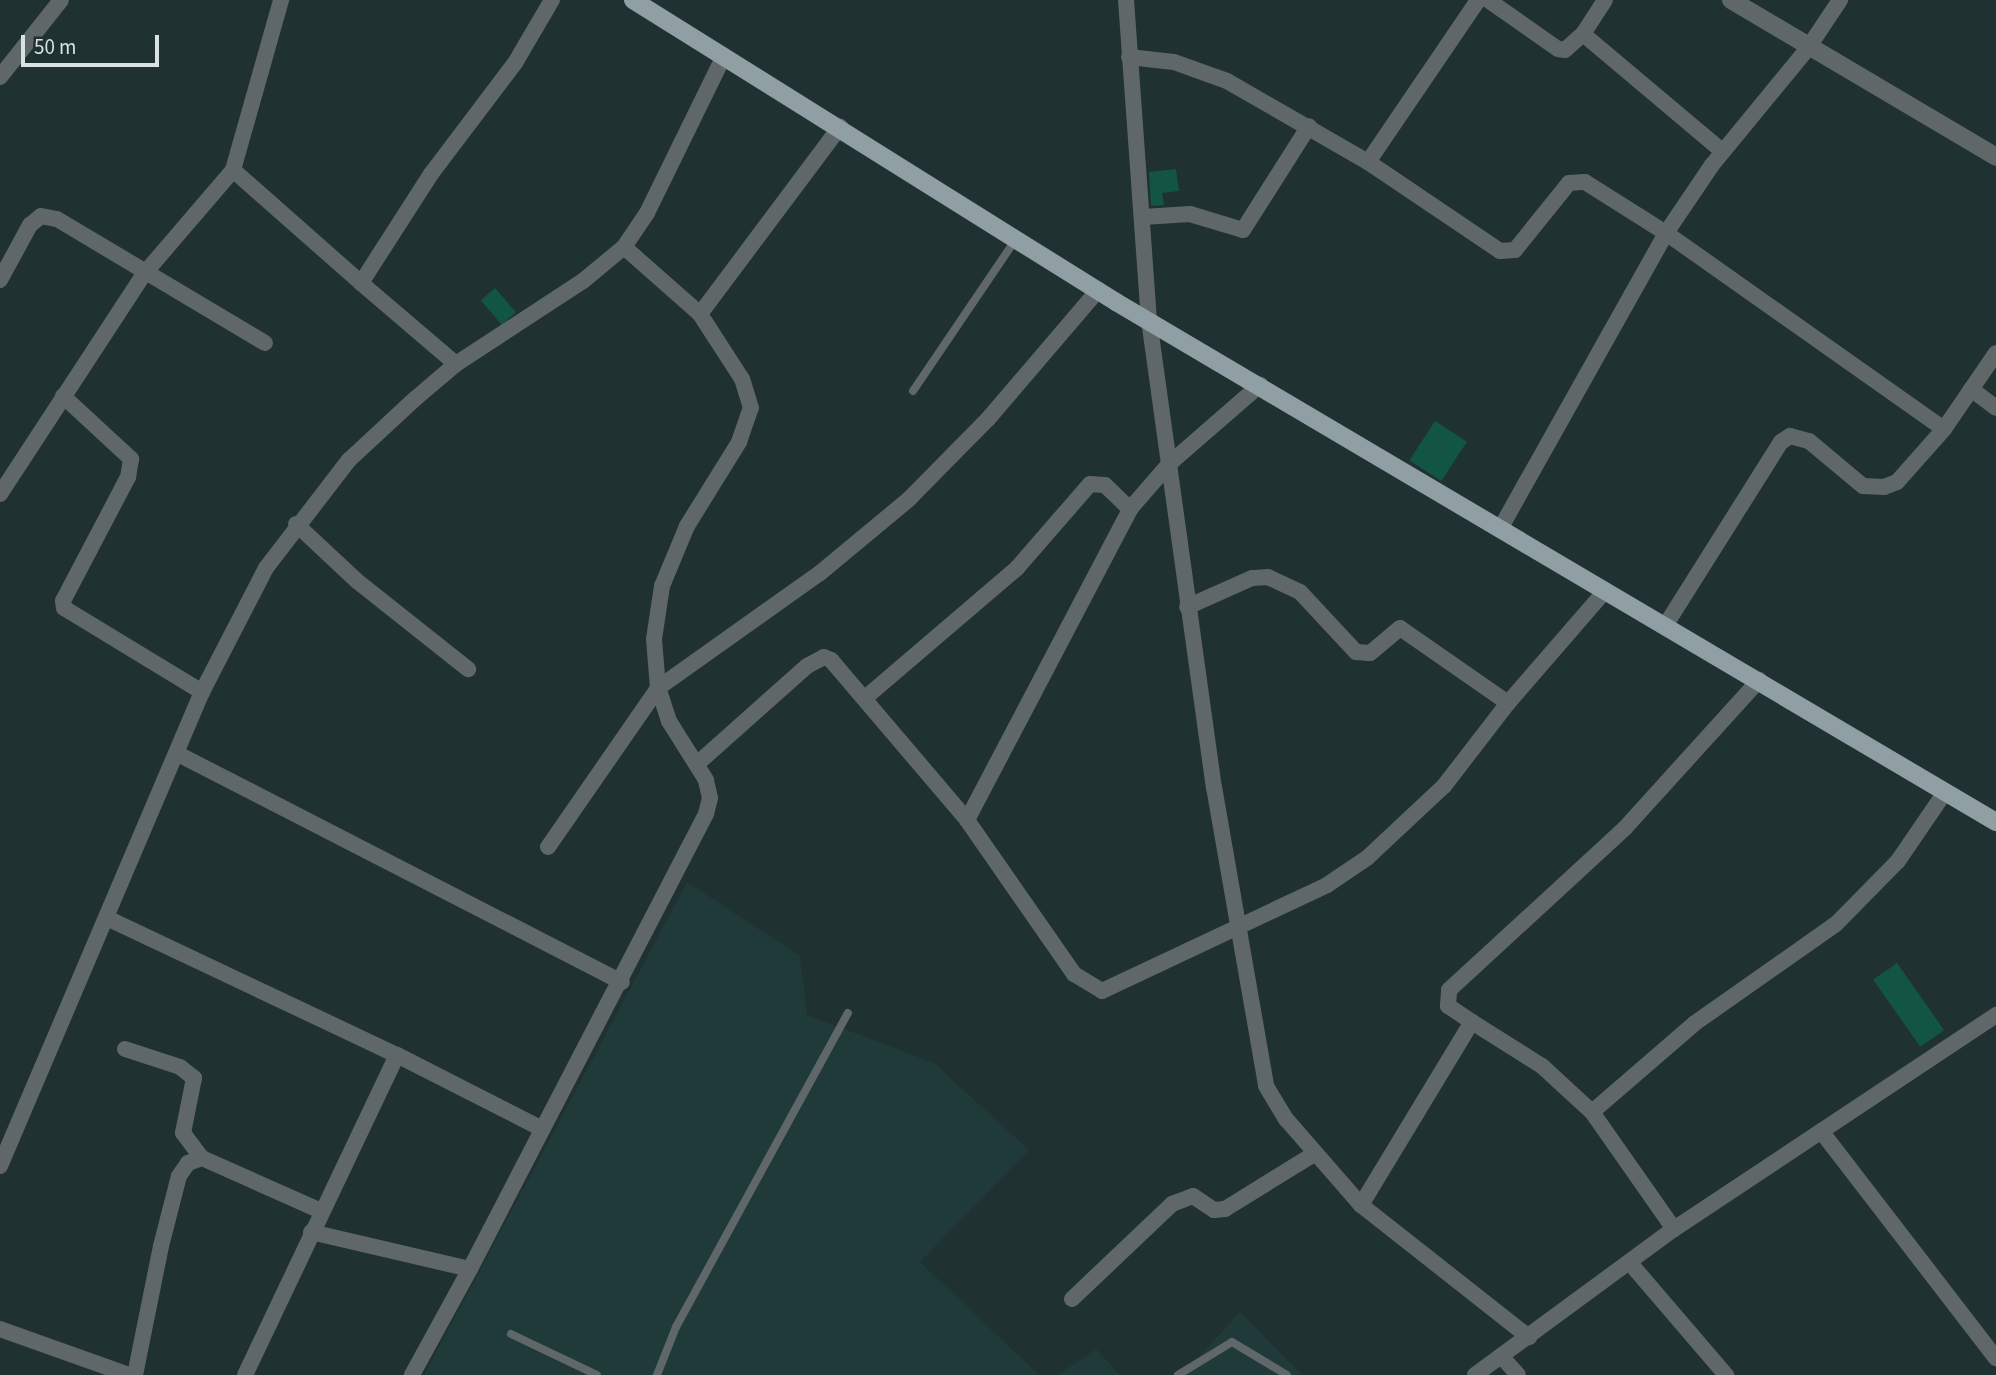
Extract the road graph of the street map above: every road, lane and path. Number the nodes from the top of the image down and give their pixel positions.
1 (61, 0) edge
2 (281, 0) edge
3 (552, 0) edge
4 (633, 0) edge
5 (1126, 0) edge
6 (1478, 0) edge
7 (1488, 0) edge
8 (1605, 0) edge
9 (1731, 0) edge
10 (1840, 0) edge
11 (1583, 34) junction
12 (1808, 48) junction
13 (724, 56) junction
14 (1129, 57) junction
15 (0, 77) edge
16 (1309, 126) junction
17 (840, 127) junction
18 (1722, 151) junction
19 (1996, 157) edge
20 (1367, 162) junction
21 (233, 170) junction
22 (1143, 217) junction
23 (1666, 233) junction
24 (1016, 239) junction
25 (624, 247) junction
26 (2, 271) edge
27 (144, 274) junction
28 (361, 283) junction
29 (1098, 290) junction
30 (701, 314) junction
31 (1149, 320) junction
32 (265, 343) dead end
33 (1996, 353) edge
34 (456, 364) junction
35 (1260, 385) junction
36 (1971, 389) junction
37 (913, 391) dead end
38 (63, 396) junction
39 (1996, 408) edge
40 (1944, 429) junction
41 (1169, 464) junction
42 (0, 494) edge
43 (1130, 509) junction
44 (296, 524) junction
45 (1500, 529) junction
46 (1605, 591) junction
47 (1187, 607) junction
48 (1665, 626) junction
49 (468, 669) dead end
50 (1759, 680) junction
51 (658, 688) junction
52 (202, 692) junction
53 (865, 698) junction
54 (1508, 703) junction
55 (178, 754) junction
56 (697, 764) junction
57 (1945, 792) junction
58 (967, 820) junction
59 (1996, 822) edge
60 (548, 847) dead end
61 (109, 919) junction
62 (1240, 926) junction
63 (622, 982) junction
64 (848, 1013) dead end
65 (1996, 1016) edge
66 (1472, 1023) junction
67 (125, 1049) dead end
68 (397, 1055) junction
69 (1592, 1112) junction
70 (542, 1129) junction
71 (1821, 1131) junction
72 (1314, 1154) junction
73 (202, 1158) junction
74 (0, 1166) edge
75 (1361, 1205) junction
76 (321, 1210) junction
77 (1674, 1229) junction
78 (311, 1232) junction
79 (1630, 1263) junction
80 (470, 1269) junction
81 (1072, 1299) dead end
82 (0, 1329) edge
83 (511, 1334) dead end
84 (1529, 1337) junction
85 (1501, 1356) junction
86 (1996, 1358) edge
87 (129, 1375) edge
88 (135, 1375) edge
89 (245, 1375) edge
90 (412, 1375) edge
91 (597, 1375) edge
92 (657, 1375) edge
93 (1178, 1375) edge
94 (1287, 1375) edge
95 (1475, 1375) edge
96 (1518, 1375) edge
97 (1726, 1375) edge

1 - 15 street
2 - 21 street
3 - 28 street
4 - 13 main road
5 - 14 street
6 - 20 street
7 - 11 street
8 - 11 street
9 - 12 street
10 - 12 street
11 - 18 street
12 - 18 street
12 - 19 street
13 - 17 main road
13 - 25 street
14 - 16 street
14 - 22 street
16 - 20 street
16 - 22 street
17 - 24 main road
17 - 30 street
18 - 23 street
20 - 23 street
21 - 27 street
21 - 28 street
22 - 31 street
23 - 40 street
23 - 45 street
24 - 29 main road
24 - 37 lane
25 - 30 street
25 - 34 street
26 - 27 street
27 - 32 street
27 - 38 street
28 - 34 street
29 - 31 main road
29 - 51 street
30 - 51 street
31 - 35 main road
31 - 41 street
33 - 36 street
34 - 44 street
35 - 41 street
35 - 45 main road
36 - 39 street
36 - 40 street
38 - 42 street
38 - 52 street
40 - 48 street
41 - 43 street
41 - 47 street
43 - 53 street
43 - 58 street
44 - 49 street
44 - 52 street
45 - 46 main road
46 - 48 main road
46 - 54 street
47 - 54 street
47 - 62 street
48 - 50 main road
50 - 57 main road
50 - 66 street
51 - 56 street
51 - 60 street
52 - 55 street
53 - 56 street
53 - 58 street
54 - 62 street
55 - 61 street
55 - 63 street
56 - 63 street
57 - 59 main road
57 - 69 street
58 - 62 street
61 - 68 street
61 - 74 street
62 - 72 street
63 - 70 street
64 - 92 lane
65 - 71 street
66 - 69 street
66 - 75 street
67 - 73 street
68 - 70 street
68 - 76 street
69 - 77 street
70 - 80 street
71 - 77 street
71 - 86 street
72 - 75 street
72 - 81 street
73 - 76 street
73 - 88 street
75 - 84 street
76 - 78 street
77 - 79 street
78 - 80 street
78 - 89 street
79 - 84 street
79 - 97 street
80 - 90 street
82 - 87 street
83 - 91 lane
84 - 85 street
85 - 95 street
85 - 96 street
93 - 94 lane

